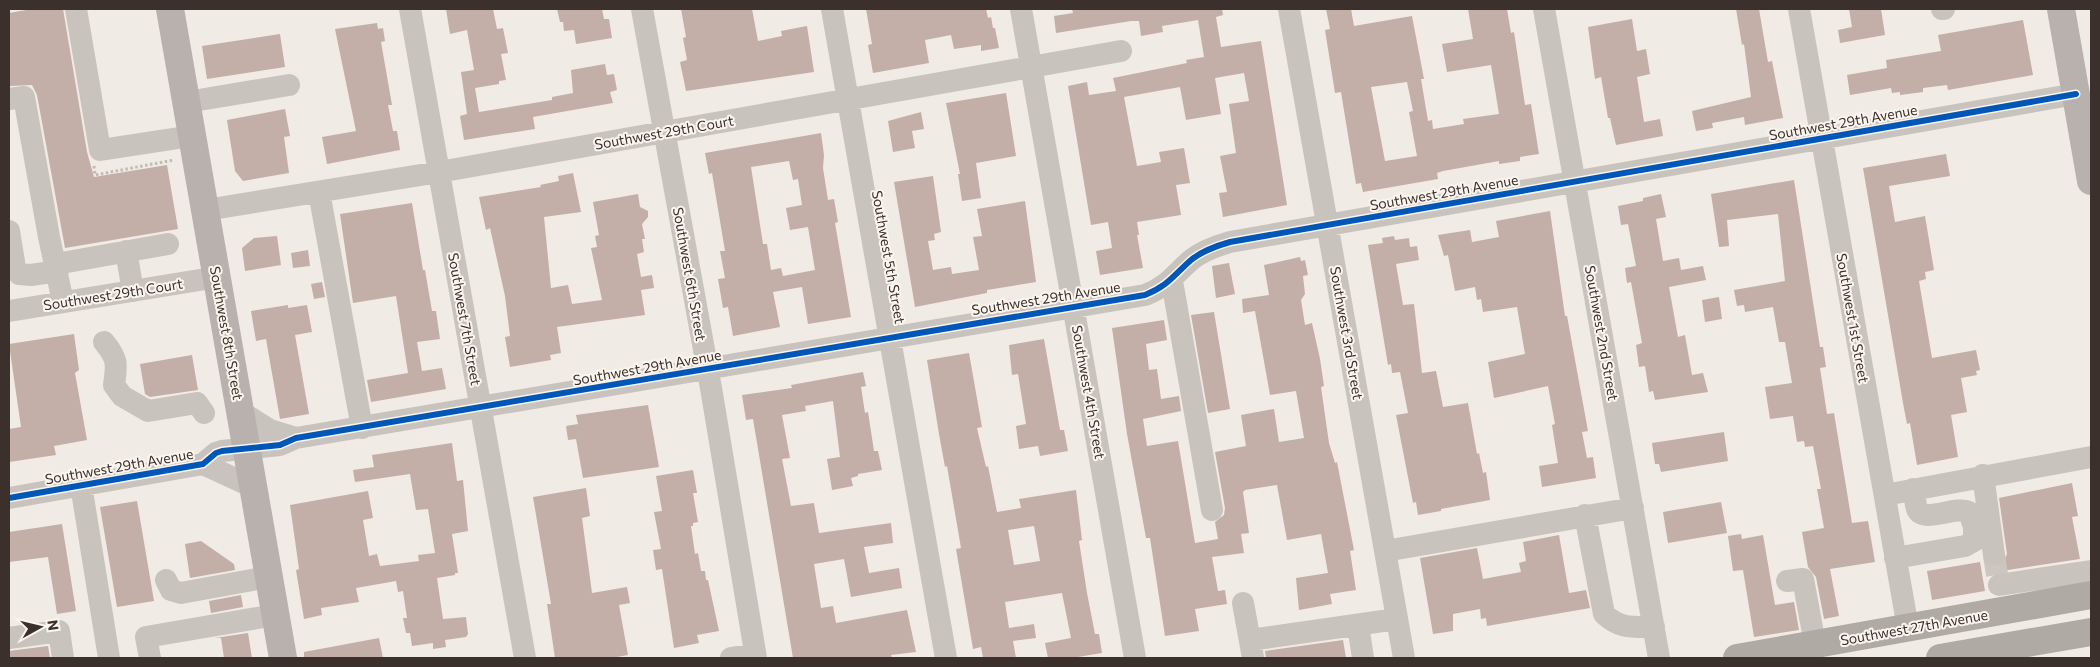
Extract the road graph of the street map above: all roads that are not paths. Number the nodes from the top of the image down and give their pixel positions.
1 (76, 9) edge
2 (170, 9) edge
3 (410, 9) edge
4 (642, 9) edge
5 (832, 9) edge
6 (1021, 9) edge
7 (1289, 9) edge
8 (1544, 9) edge
9 (1799, 9) edge
10 (2068, 10) edge
11 (1121, 51) dead end
12 (1031, 67) junction
13 (289, 85) dead end
14 (2076, 94) junction
15 (9, 100) edge
16 (848, 100) junction
17 (187, 102) junction
18 (664, 132) junction
19 (192, 136) junction
20 (1821, 138) junction
21 (439, 172) junction
22 (2091, 181) edge
23 (1575, 182) junction
24 (319, 192) junction
25 (206, 210) junction
26 (1327, 226) junction
27 (9, 231) edge
28 (168, 244) dead end
29 (126, 251) junction
30 (57, 268) junction
31 (218, 277) junction
32 (1172, 281) junction
33 (133, 291) junction
34 (63, 302) junction
35 (1074, 306) junction
36 (9, 311) edge
37 (890, 336) junction
38 (109, 348) dead end
39 (707, 369) junction
40 (481, 408) junction
41 (241, 412) junction
42 (204, 413) dead end
43 (362, 428) junction
44 (296, 438) junction
45 (247, 448) junction
46 (2091, 461) edge
47 (203, 464) junction
48 (1983, 475) junction
49 (81, 485) junction
50 (255, 488) junction
51 (1914, 489) junction
52 (1885, 495) junction
53 (9, 498) edge
54 (1633, 508) junction
55 (1212, 510) dead end
56 (1585, 515) junction
57 (1385, 551) junction
58 (1895, 558) junction
59 (2091, 571) edge
60 (268, 577) junction
61 (166, 580) dead end
62 (1787, 581) dead end
63 (1998, 581) junction
64 (2091, 595) edge
65 (1243, 603) dead end
66 (275, 615) junction
67 (1397, 619) junction
68 (1358, 625) junction
69 (1654, 628) junction
70 (1908, 628) junction
71 (2091, 632) edge
72 (9, 638) edge
73 (1816, 644) junction
74 (1251, 649) edge
75 (756, 656) edge
76 (63, 658) edge
77 (109, 658) edge
78 (150, 658) edge
79 (283, 658) edge
80 (525, 658) edge
81 (731, 658) edge
82 (946, 658) edge
83 (1135, 658) edge
84 (1364, 658) edge
85 (1404, 658) edge
86 (1659, 658) edge
87 (1736, 658) edge
88 (1940, 658) edge

1 - 19 street
2 - 17 main road, Southwest 8th Street
3 - 21 street, Southwest 7th Street
4 - 18 street, Southwest 6th Street
5 - 16 street, Southwest 5th Street
6 - 12 street, Southwest 4th Street
7 - 26 street, Southwest 3rd Street
8 - 23 street, Southwest 2nd Street
9 - 20 street, Southwest 1st Street
10 - 14 main road
11 - 12 street, Southwest 29th Court
12 - 16 street, Southwest 29th Court
12 - 35 street, Southwest 4th Street
13 - 17 street
14 - 20 street, Southwest 29th Avenue
14 - 22 main road
15 - 30 street
16 - 18 street, Southwest 29th Court
16 - 37 street, Southwest 5th Street
17 - 19 main road, Southwest 8th Street
18 - 21 street, Southwest 29th Court
18 - 39 street, Southwest 6th Street
19 - 25 main road, Southwest 8th Street
20 - 23 street, Southwest 29th Avenue
20 - 52 street, Southwest 1st Street
21 - 24 street, Southwest 29th Court
21 - 40 street, Southwest 7th Street
23 - 26 street, Southwest 29th Avenue
23 - 54 street, Southwest 2nd Street
24 - 25 street, Southwest 29th Court
24 - 43 street
25 - 31 main road, Southwest 8th Street
26 - 32 street, Southwest 29th Avenue
26 - 57 street, Southwest 3rd Street
27 - 30 street
28 - 29 street
29 - 30 street
29 - 33 street
30 - 34 street
31 - 33 street, Southwest 29th Court
31 - 41 main road, Southwest 8th Street
32 - 35 street, Southwest 29th Avenue
32 - 55 street
33 - 34 street, Southwest 29th Court
34 - 36 street, Southwest 29th Court
35 - 37 street, Southwest 29th Avenue
35 - 83 street, Southwest 4th Street
37 - 39 street, Southwest 29th Avenue
37 - 82 street, Southwest 5th Street
38 - 42 street
39 - 40 street, Southwest 29th Avenue
39 - 75 street, Southwest 6th Street
40 - 43 street, Southwest 29th Avenue
40 - 80 street, Southwest 7th Street
41 - 44 street, Southwest 29th Avenue
41 - 45 main road, Southwest 8th Street
43 - 44 street, Southwest 29th Avenue
44 - 45 street, Southwest 29th Avenue
45 - 47 street, Southwest 29th Avenue
45 - 50 main road, Southwest 8th Street
46 - 48 street
47 - 49 street, Southwest 29th Avenue
47 - 50 street, Southwest 29th Avenue
48 - 51 street
48 - 63 street
49 - 53 street, Southwest 29th Avenue
49 - 77 street
50 - 60 main road, Southwest 8th Street
51 - 52 street
51 - 58 street
52 - 58 street, Southwest 1st Street
54 - 56 street
54 - 69 street, Southwest 2nd Street
56 - 57 street
56 - 69 street
57 - 67 street, Southwest 3rd Street
58 - 70 street, Southwest 1st Street
59 - 63 street
60 - 61 street
60 - 66 main road, Southwest 8th Street
62 - 73 street
63 - 64 highway, Southwest 27th Avenue
63 - 70 highway, Southwest 27th Avenue
65 - 74 street
66 - 78 street
66 - 79 main road, Southwest 8th Street
67 - 68 street
67 - 85 street, Southwest 3rd Street
68 - 74 street
68 - 84 street
69 - 86 street, Southwest 2nd Street
70 - 73 highway, Southwest 27th Avenue
71 - 88 highway
72 - 76 street
73 - 87 highway, Southwest 27th Avenue
75 - 81 street

